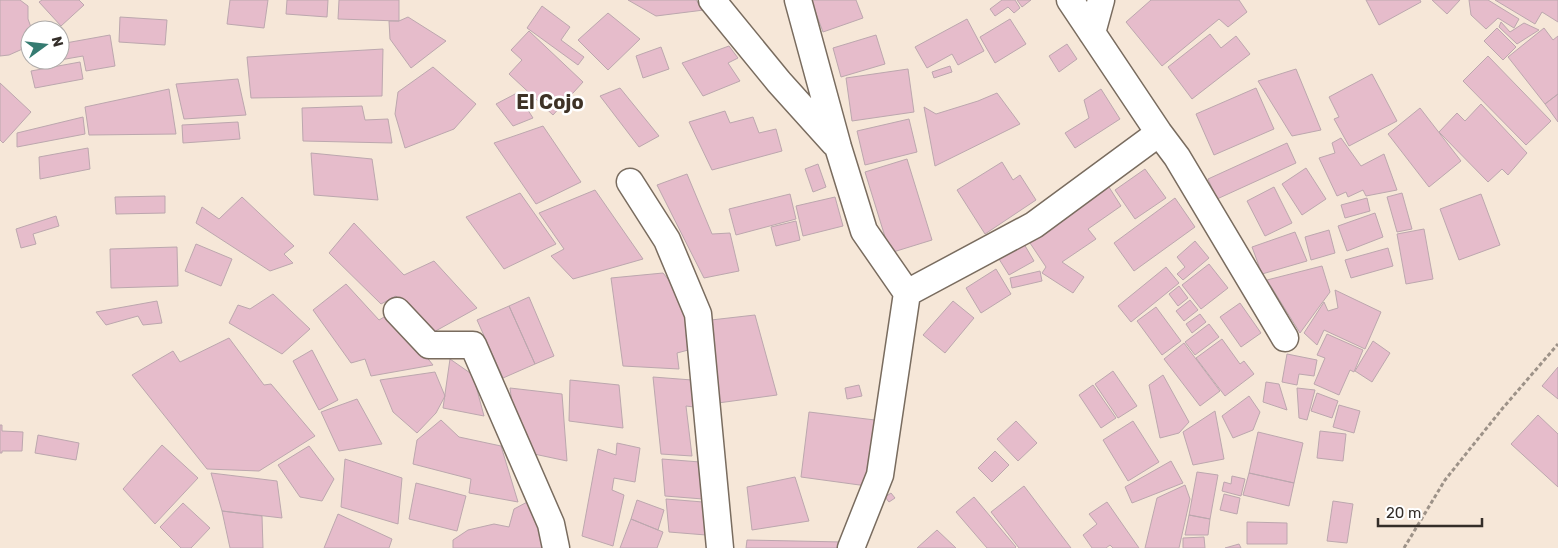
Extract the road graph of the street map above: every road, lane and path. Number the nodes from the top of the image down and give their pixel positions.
1 (712, 0) edge
2 (798, 0) edge
3 (1070, 0) edge
4 (1102, 0) edge
5 (1092, 33) junction
6 (1160, 133) junction
7 (838, 147) junction
8 (630, 182) dead end
9 (907, 293) junction
10 (397, 311) dead end
11 (1285, 338) dead end
12 (1558, 344) edge
13 (556, 548) edge
14 (720, 548) edge
15 (850, 548) edge
16 (1404, 548) edge

1 - 7 street
2 - 7 street
3 - 5 street
4 - 5 street
5 - 6 street
6 - 9 street
6 - 11 street
7 - 9 street
8 - 14 street
9 - 15 street
10 - 13 street
12 - 16 path

